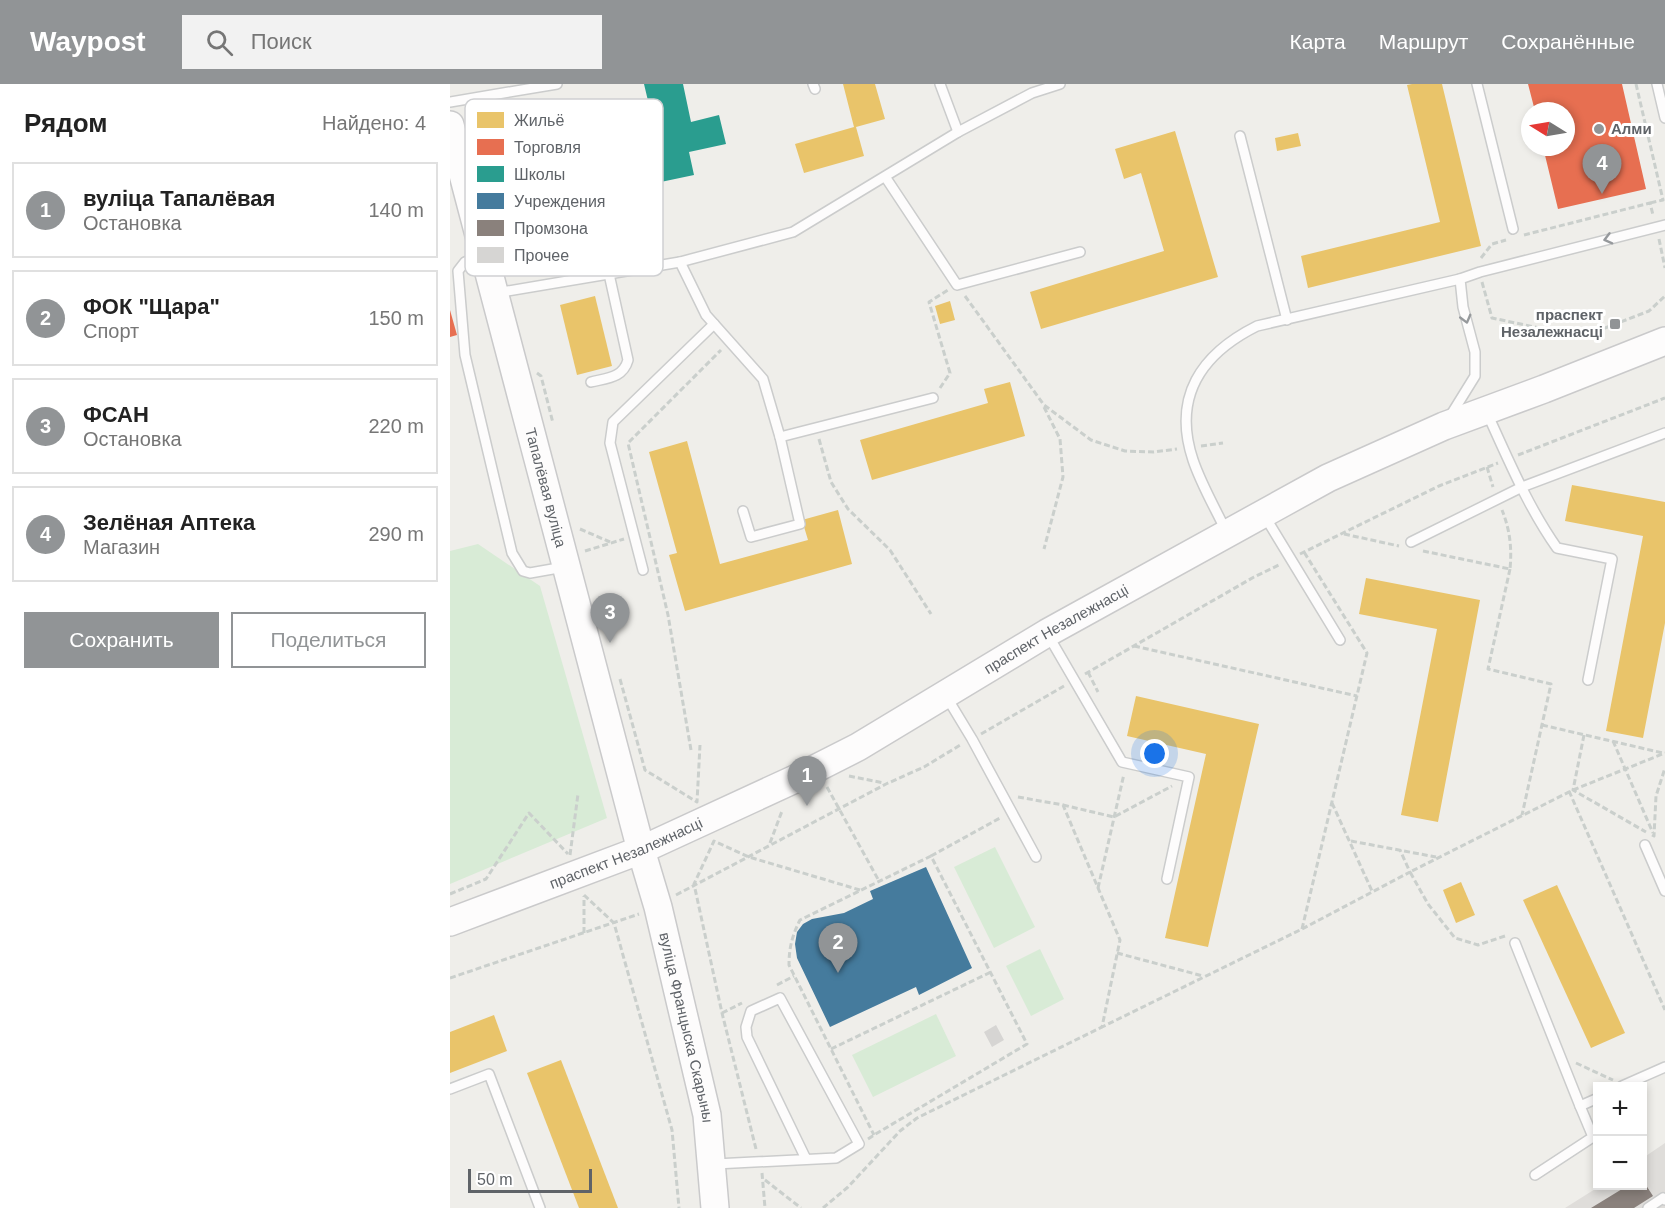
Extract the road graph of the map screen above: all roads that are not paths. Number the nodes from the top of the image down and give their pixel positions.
1 (557, 84) edge
2 (940, 84) edge
3 (1060, 84) edge
4 (1477, 84) edge
5 (1657, 84) edge
6 (1031, 88) edge
7 (465, 99) edge
8 (468, 99) edge
9 (450, 102) edge
10 (1665, 118) edge
11 (450, 125) edge
12 (958, 132) junction
13 (1240, 136) dead end
14 (885, 177) junction
15 (465, 184) edge
16 (1665, 225) edge
17 (1513, 234) road end
18 (1080, 252) dead end
19 (465, 262) edge
20 (680, 262) junction
21 (663, 265) edge
22 (488, 276) edge
23 (592, 276) edge
24 (610, 276) edge
25 (1460, 279) junction
26 (493, 294) junction
27 (1287, 320) junction
28 (714, 324) junction
29 (1665, 341) edge
30 (591, 382) dead end
31 (933, 398) road end
32 (1486, 410) junction
33 (1444, 426) junction
34 (1665, 433) edge
35 (780, 437) junction
36 (1522, 487) junction
37 (743, 511) dead end
38 (1263, 513) junction
39 (1227, 533) junction
40 (1410, 545) road end
41 (576, 558) junction
42 (643, 570) dead end
43 (1047, 633) junction
44 (1340, 640) dead end
45 (1588, 680) dead end
46 (945, 694) junction
47 (1645, 845) dead end
48 (641, 850) junction
49 (1036, 857) dead end
50 (1167, 879) dead end
51 (1665, 891) edge
52 (450, 922) edge
53 (1515, 943) dead end
54 (1665, 1067) edge
55 (1631, 1082) edge
56 (450, 1089) edge
57 (1593, 1100) edge
58 (1580, 1106) junction
59 (806, 1160) junction
60 (712, 1164) junction
61 (1535, 1175) dead end
62 (1665, 1200) edge
63 (540, 1208) edge
64 (716, 1208) edge
65 (1648, 1208) edge

1 - 8 lane
2 - 12 lane
3 - 6 lane
4 - 17 lane
5 - 10 lane
6 - 12 lane
7 - 9 lane
11 - 15 main road, Тапалёвая вуліца
12 - 14 lane
13 - 27 lane
14 - 18 lane
14 - 20 lane
16 -> 25 lane
19 - 41 lane
20 - 21 lane
20 - 28 lane
22 - 26 main road, Тапалёвая вуліца
23 - 26 lane
24 - 30 lane
25 - 27 lane
25 -> 33 lane
26 - 41 main road, Тапалёвая вуліца
27 - 39 lane
28 - 35 lane
28 - 42 lane
29 - 32 main road, праспект Незалежнасці
31 - 35 lane
32 - 33 main road, праспект Незалежнасці
32 - 36 lane
33 - 38 main road, праспект Незалежнасці
34 - 36 lane
35 - 37 lane
36 - 40 lane
36 - 45 lane
38 - 39 main road, праспект Незалежнасці
38 - 44 lane
39 - 43 main road, праспект Незалежнасці
41 - 48 main road, Тапалёвая вуліца
43 - 46 main road, праспект Незалежнасці
43 - 50 lane
46 - 48 main road, праспект Незалежнасці
46 - 49 lane
47 - 51 lane
48 - 52 main road, праспект Незалежнасці
48 - 60 main road, вуліца Францыска Скарыны
53 - 58 lane
54 - 55 lane
56 - 63 lane
57 - 58 lane
58 - 61 lane
59 - 59 lane
59 - 60 lane
60 - 64 main road, вуліца Францыска Скарыны
62 - 65 lane

